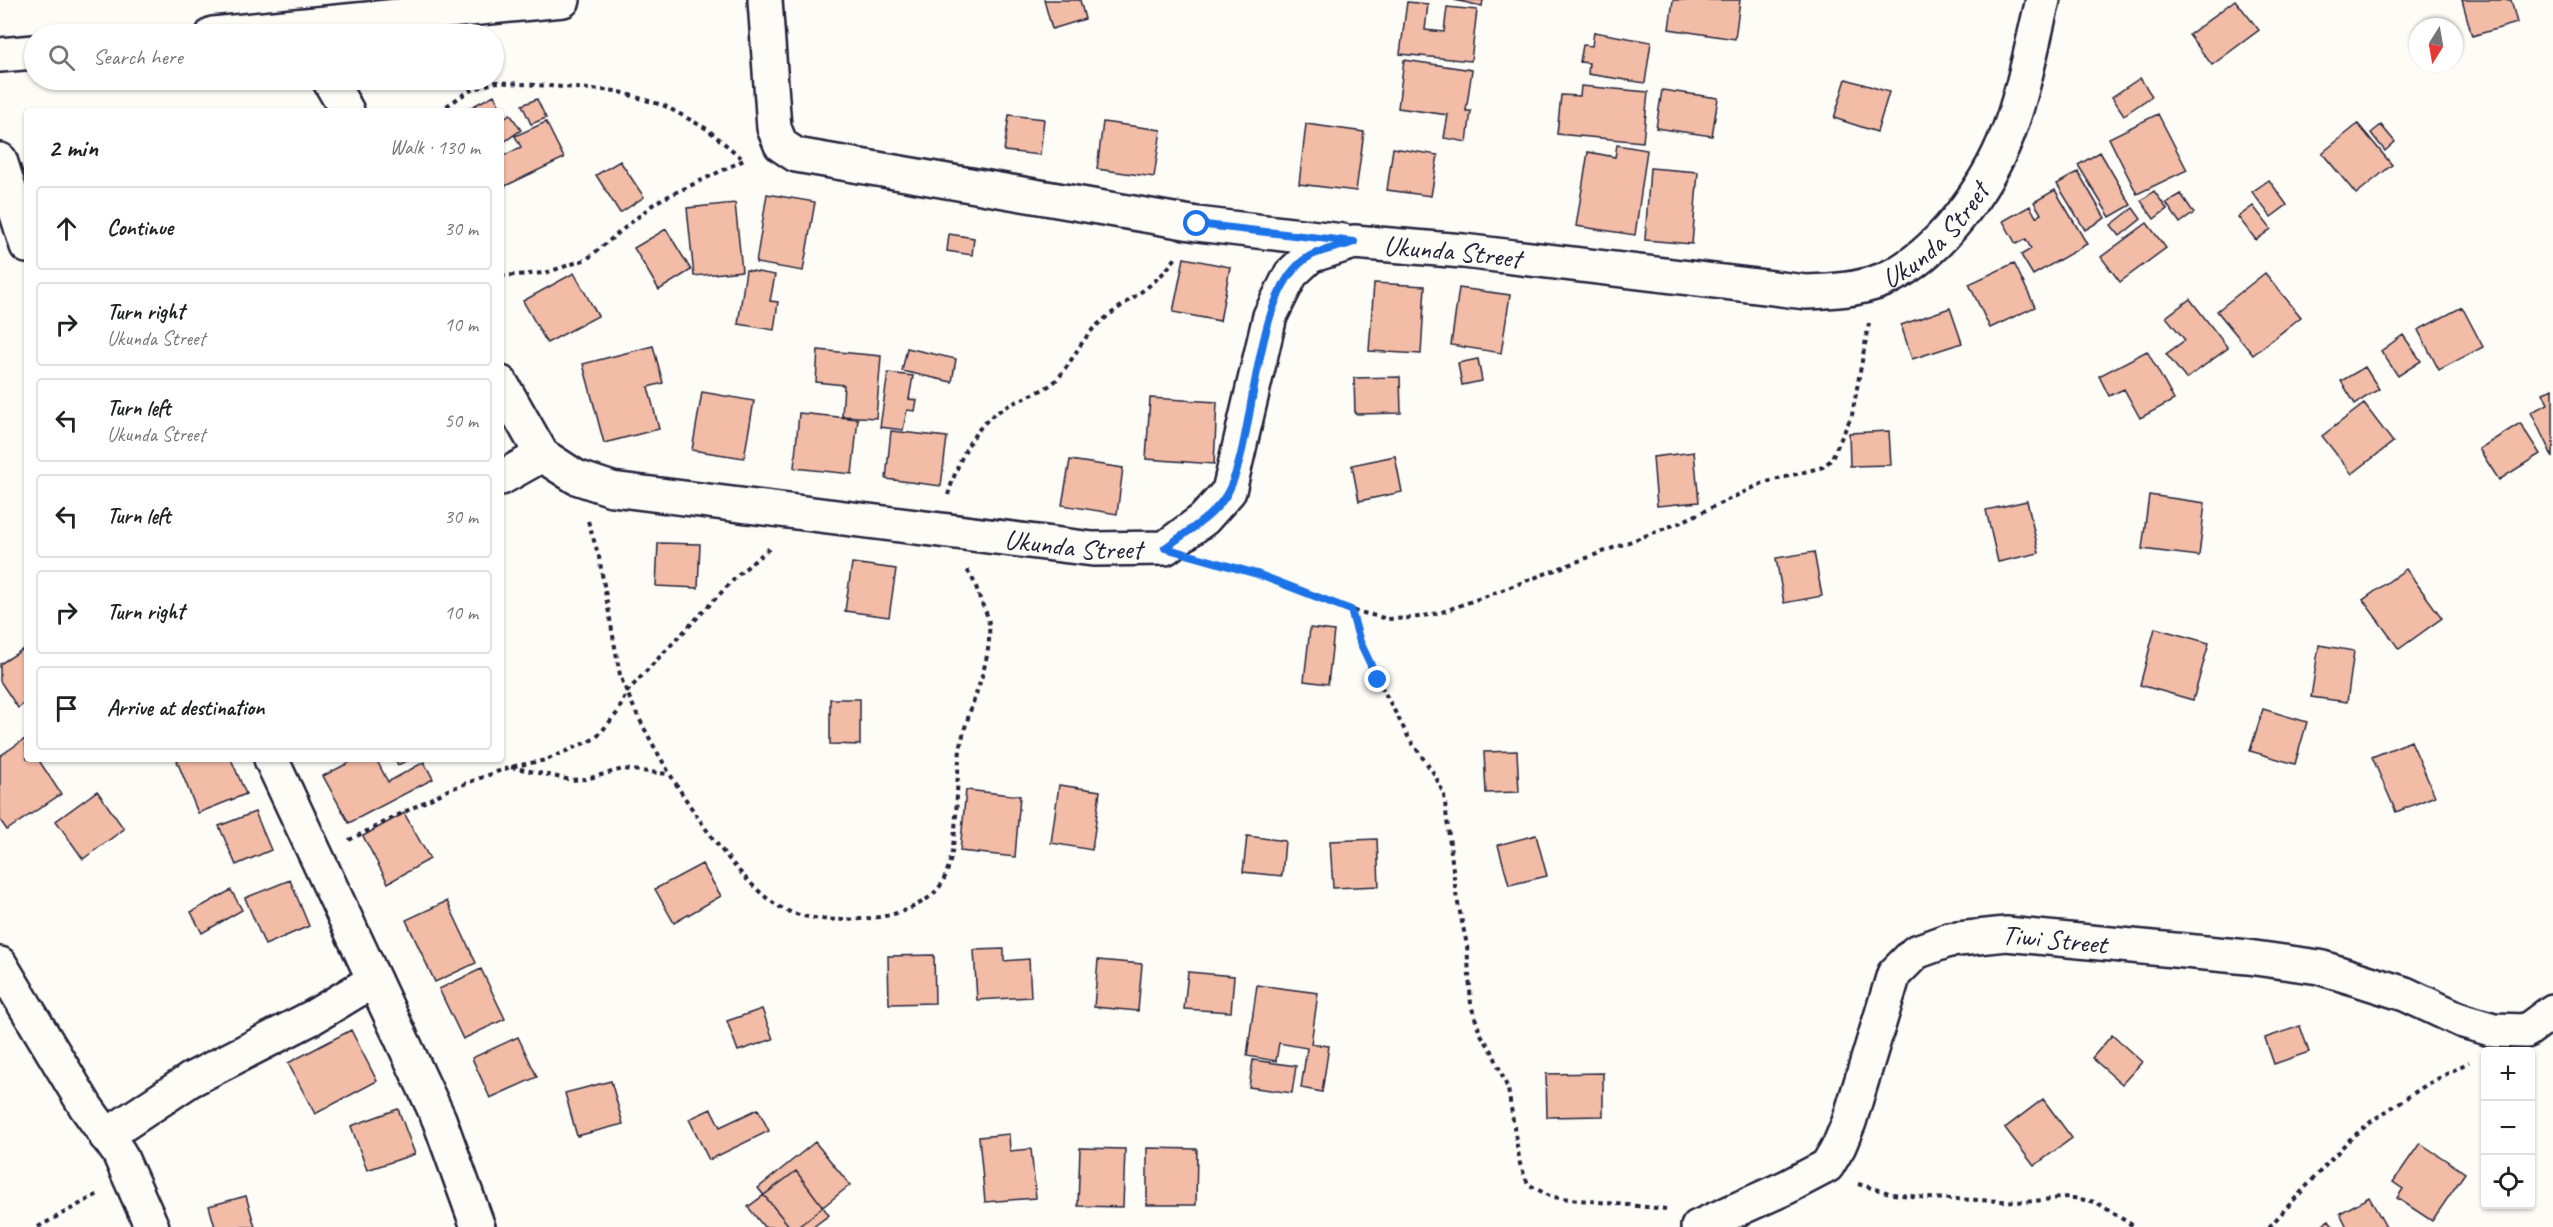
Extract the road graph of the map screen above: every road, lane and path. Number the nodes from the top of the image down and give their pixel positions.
1 (563, 0) edge
2 (765, 0) edge
3 (2043, 0) edge
4 (361, 24) edge
5 (24, 53) edge
6 (0, 55) edge
7 (504, 83) edge
8 (335, 90) edge
9 (473, 90) edge
10 (345, 108) edge
11 (444, 108) edge
12 (780, 145) junction
13 (0, 160) edge
14 (744, 160) junction
15 (1197, 224) junction
16 (24, 236) edge
17 (1354, 242) junction
18 (504, 276) edge
19 (1884, 280) junction
20 (504, 388) edge
21 (542, 454) junction
22 (504, 476) edge
23 (576, 477) junction
24 (811, 514) junction
25 (939, 529) junction
26 (1165, 548) junction
27 (1351, 610) junction
28 (626, 693) junction
29 (272, 762) edge
30 (510, 767) junction
31 (669, 774) junction
32 (317, 856) junction
33 (2, 972) edge
34 (374, 980) junction
35 (2553, 1011) edge
36 (2476, 1059) dead end
37 (106, 1136) junction
38 (1827, 1166) junction
39 (133, 1181) junction
40 (1710, 1221) edge
41 (38, 1227) edge
42 (152, 1227) edge
43 (478, 1227) edge
44 (2135, 1227) edge
45 (2269, 1227) edge

1 - 4 street
2 - 12 street
3 - 19 street, Ukunda Street
5 - 6 street
7 - 14 path
8 - 10 street
9 - 11 path
12 - 14 path
12 - 15 street
13 - 16 street
14 - 18 path
15 - 17 street
15 - 25 path
17 - 19 street, Ukunda Street
17 - 26 street, Ukunda Street
19 - 27 path
20 - 21 street, Ukunda Street
21 - 22 street
21 - 23 street, Ukunda Street
23 - 24 street, Ukunda Street
23 - 28 path
24 - 25 street, Ukunda Street
24 - 28 path
25 - 26 street, Ukunda Street
25 - 31 path
26 - 27 path
27 - 40 path
28 - 30 path
28 - 31 path
29 - 32 street
30 - 31 path
30 - 32 path
32 - 34 street
33 - 37 street
34 - 37 street
34 - 43 street
35 - 38 street, Tiwi Street
36 - 45 path
37 - 39 street
38 - 40 street
38 - 44 path
39 - 41 path
39 - 42 street

